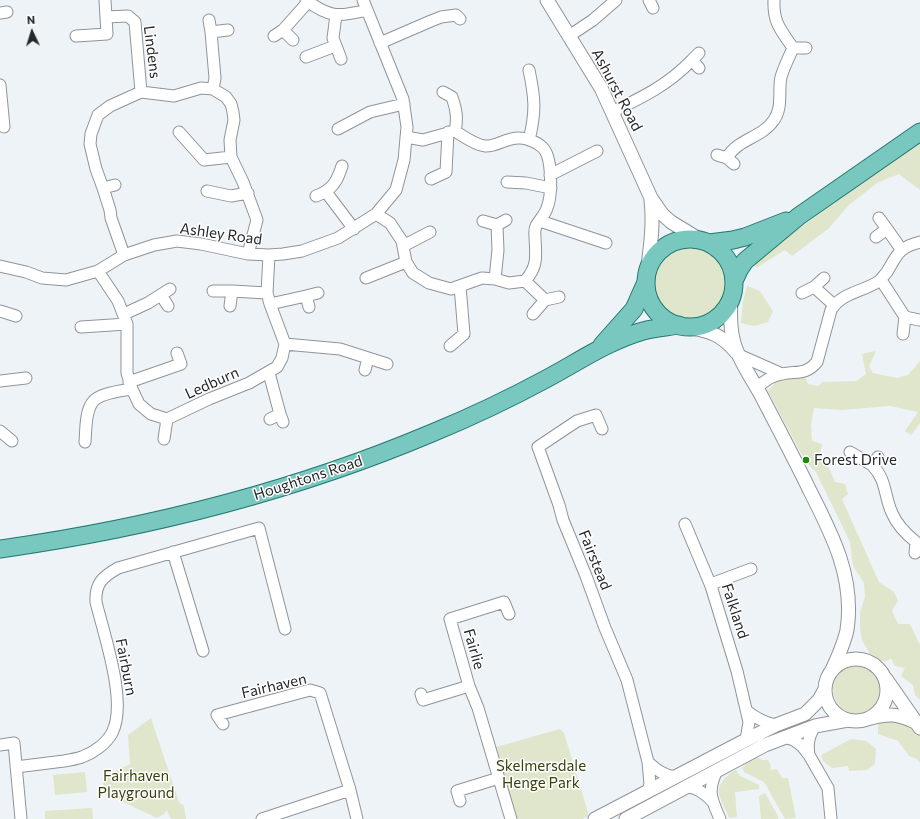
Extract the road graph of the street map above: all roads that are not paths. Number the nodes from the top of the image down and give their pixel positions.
1 (105, 0) edge
2 (547, 0) edge
3 (616, 0) edge
4 (774, 0) edge
5 (307, 1) edge
6 (365, 5) edge
7 (336, 15) junction
8 (106, 17) junction
9 (460, 19) dead end
10 (228, 30) dead end
11 (76, 36) dead end
12 (569, 36) junction
13 (293, 40) dead end
14 (380, 43) junction
15 (335, 46) junction
16 (793, 48) junction
17 (806, 48) dead end
18 (306, 57) dead end
19 (341, 59) dead end
20 (697, 60) dead end
21 (529, 70) dead end
22 (213, 89) junction
23 (0, 92) edge
24 (141, 92) junction
25 (452, 93) dead end
26 (404, 104) junction
27 (612, 112) junction
28 (4, 127) dead end
29 (338, 129) dead end
30 (179, 132) dead end
31 (452, 132) junction
32 (920, 132) edge
33 (406, 137) junction
34 (529, 140) junction
35 (597, 151) dead end
36 (231, 158) junction
37 (726, 159) dead end
38 (342, 166) dead end
39 (550, 175) junction
40 (431, 179) dead end
41 (507, 182) dead end
42 (115, 185) dead end
43 (103, 188) junction
44 (551, 188) junction
45 (207, 190) dead end
46 (248, 193) junction
47 (651, 198) junction
48 (376, 214) junction
49 (799, 216) junction
50 (879, 218) dead end
51 (483, 221) dead end
52 (540, 221) junction
53 (354, 229) junction
54 (887, 229) junction
55 (433, 231) dead end
56 (876, 237) dead end
57 (706, 242) junction
58 (920, 242) edge
59 (606, 243) dead end
60 (403, 246) junction
61 (901, 249) junction
62 (248, 254) junction
63 (124, 255) junction
64 (268, 255) junction
65 (406, 262) junction
66 (0, 266) edge
67 (98, 271) junction
68 (366, 278) dead end
69 (647, 278) junction
70 (824, 278) dead end
71 (495, 279) junction
72 (881, 280) junction
73 (525, 281) junction
74 (734, 281) junction
75 (460, 286) junction
76 (814, 287) junction
77 (213, 290) dead end
78 (232, 292) junction
79 (267, 293) junction
80 (318, 293) dead end
81 (802, 293) dead end
82 (306, 296) junction
83 (559, 297) dead end
84 (731, 298) junction
85 (545, 300) junction
86 (270, 304) junction
87 (834, 305) junction
88 (168, 306) dead end
89 (230, 306) dead end
90 (309, 307) dead end
91 (0, 311) edge
92 (533, 314) dead end
93 (16, 316) dead end
94 (905, 317) junction
95 (126, 319) junction
96 (919, 320) edge
97 (684, 326) junction
98 (81, 327) dead end
99 (903, 334) dead end
100 (285, 344) junction
101 (450, 346) dead end
102 (598, 350) junction
103 (177, 353) dead end
104 (739, 355) junction
105 (368, 358) junction
106 (387, 364) dead end
107 (365, 370) dead end
108 (0, 372) edge
109 (269, 372) junction
110 (782, 374) junction
111 (0, 375) edge
112 (26, 378) dead end
113 (0, 381) edge
114 (130, 385) junction
115 (757, 388) junction
116 (278, 418) dead end
117 (167, 419) junction
118 (602, 430) dead end
119 (0, 431) edge
120 (164, 439) dead end
121 (12, 441) dead end
122 (85, 442) dead end
123 (850, 452) dead end
124 (685, 524) dead end
125 (918, 542) edge
126 (0, 549) edge
127 (172, 552) junction
128 (915, 553) dead end
129 (751, 569) dead end
130 (711, 584) junction
131 (509, 614) dead end
132 (285, 629) dead end
133 (846, 631) junction
134 (203, 650) dead end
135 (859, 659) junction
136 (832, 670) junction
137 (884, 676) junction
138 (469, 686) junction
139 (825, 689) junction
140 (421, 694) dead end
141 (747, 711) junction
142 (869, 718) junction
143 (848, 720) junction
144 (223, 724) dead end
145 (776, 725) junction
146 (918, 725) edge
147 (815, 726) junction
148 (784, 736) junction
149 (746, 740) junction
150 (0, 745) edge
151 (809, 755) junction
152 (648, 762) junction
153 (16, 767) junction
154 (717, 770) junction
155 (675, 777) junction
156 (499, 778) junction
157 (686, 786) junction
158 (350, 790) junction
159 (648, 791) junction
160 (460, 801) dead end
161 (713, 802) junction
162 (21, 819) edge
163 (262, 819) edge
164 (357, 819) edge
165 (511, 819) edge
166 (595, 819) edge
167 (626, 819) edge
168 (720, 819) edge
169 (831, 819) edge

1 - 8 street
2 - 12 street, Ashurst Road
3 - 12 street
4 - 16 street
5 - 7 street
5 - 13 street
6 - 7 street
6 - 14 street, Ashley Road
7 - 15 street
8 - 11 street
8 - 24 street, Lindens
9 - 14 street
10 - 22 street
12 - 27 street, Ashurst Road
14 - 26 street, Ashley Road
15 - 18 street
15 - 19 street
16 - 17 street
16 - 37 street
20 - 27 street
21 - 34 street
22 - 24 street, Lindens
22 - 36 street
23 - 28 street
24 - 43 street, Lindens
25 - 31 street
26 - 29 street
26 - 33 street, Ashley Road
27 - 47 street, Ashurst Road
30 - 36 street
31 - 33 street
31 - 34 street
31 - 40 street
32 - 49 main road
33 - 48 street, Ashley Road
34 - 39 street
35 - 39 street
36 - 46 street
38 - 53 street
39 - 44 street
41 - 44 street
42 - 43 street
43 - 63 street, Lindens
44 - 52 street
45 - 46 street
46 - 62 street
47 - 57 street, Ashurst Road
47 - 69 street, Ashurst Road
48 - 53 street, Ashley Road
48 - 60 street
49 - 57 main road
49 - 74 main road
50 - 54 street
51 - 71 street
52 - 59 street
52 - 73 street
53 - 64 street, Ashley Road
54 - 56 street
54 - 61 street
55 - 60 street
57 - 69 main road
57 - 74 main road
58 - 61 street
60 - 65 street
61 - 72 street
62 - 63 street, Ashley Road
62 - 64 street, Ashley Road
63 - 67 street, Ashley Road
64 - 79 street
65 - 68 street
65 - 75 street
66 - 67 street, Ashley Road
67 - 95 street
69 - 97 main road
69 - 102 main road, Houghtons Road
70 - 76 street
71 - 73 street
71 - 75 street
72 - 87 street
72 - 94 street
73 - 85 street
74 - 84 main road
75 - 101 street
76 - 81 street
76 - 87 street
77 - 78 street
78 - 79 street
78 - 89 street
79 - 86 street
80 - 82 street
82 - 86 street
82 - 90 street
83 - 85 street
84 - 97 main road
84 - 104 street
85 - 92 street
86 - 100 street
87 - 110 street
88 - 95 street
91 - 93 street
94 - 96 street
94 - 99 street
95 - 98 street
95 - 114 street
97 - 102 main road, Houghtons Road
97 - 104 street
100 - 105 street
100 - 109 street, Ledburn
102 - 126 main road, Houghtons Road
103 - 114 street, Ledburn
104 - 110 street
104 - 115 street
105 - 106 street
105 - 107 street
108 - 111 street
109 - 116 street
109 - 117 street, Ledburn
110 - 115 street
112 - 113 street
114 - 117 street
114 - 122 street, Ledburn
115 - 133 street
117 - 120 street
118 - 152 street, Fairstead
119 - 121 street
123 - 125 street
124 - 130 street, Falkland
125 - 128 street
127 - 132 street, Fairburn
127 - 134 street
127 - 153 street, Fairburn
129 - 130 street
130 - 141 street, Falkland
131 - 138 street, Fairlie
133 - 135 street
133 - 136 street
135 - 136 street
135 - 137 street
136 - 139 street
137 - 142 street
137 - 146 street
138 - 140 street, Fairlie
138 - 156 street, Fairlie
139 - 143 street
139 - 145 street
141 - 145 street
141 - 149 street, Falkland
142 - 143 street
142 - 146 street
143 - 147 street
144 - 158 street, Fairhaven
145 - 149 street
147 - 148 street
147 - 151 street
148 - 151 street
148 - 154 street
149 - 155 street
150 - 153 street
151 - 169 street
152 - 155 street
152 - 159 street, Fairstead
153 - 162 street
154 - 157 street
154 - 161 street
155 - 159 street
156 - 160 street
156 - 165 street, Fairlie
157 - 161 street
157 - 167 street
158 - 163 street
158 - 164 street, Fairhaven
159 - 166 street
161 - 168 street

